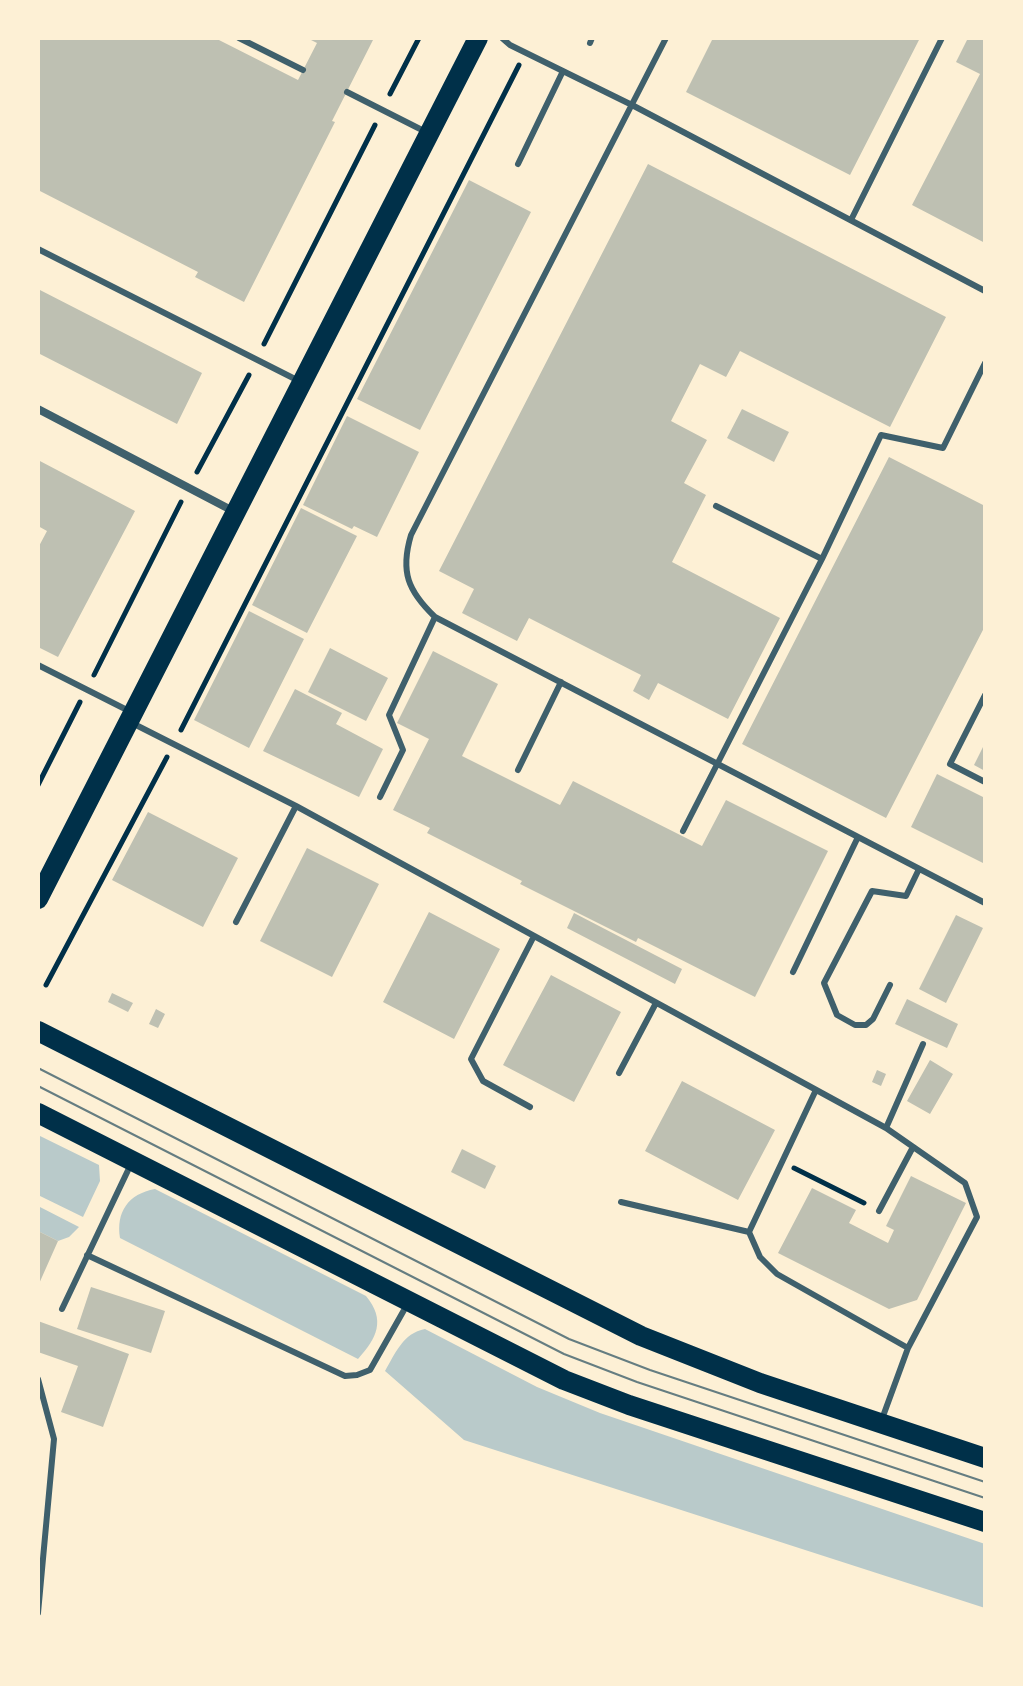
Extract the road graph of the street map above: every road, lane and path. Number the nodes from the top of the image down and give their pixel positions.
1 (239, 38) edge
2 (419, 38) edge
3 (478, 38) edge
4 (502, 38) edge
5 (666, 38) edge
6 (942, 38) edge
7 (525, 52) junction
8 (303, 70) dead end
9 (563, 71) junction
10 (347, 92) dead end
11 (632, 105) junction
12 (382, 110) junction
13 (429, 133) junction
14 (518, 164) dead end
15 (851, 220) junction
16 (38, 249) edge
17 (985, 291) edge
18 (257, 360) junction
19 (985, 363) edge
20 (303, 383) junction
21 (38, 409) edge
22 (189, 487) junction
23 (716, 506) dead end
24 (236, 512) junction
25 (822, 559) junction
26 (435, 617) junction
27 (38, 665) edge
28 (561, 682) junction
29 (87, 689) junction
30 (985, 695) edge
31 (131, 717) junction
32 (174, 744) junction
33 (717, 764) junction
34 (518, 770) dead end
35 (985, 782) edge
36 (38, 785) edge
37 (380, 797) dead end
38 (296, 806) junction
39 (683, 831) dead end
40 (858, 837) junction
41 (919, 869) junction
42 (38, 899) edge
43 (985, 903) edge
44 (236, 922) dead end
45 (534, 936) junction
46 (793, 972) dead end
47 (46, 985) dead end
48 (890, 985) dead end
49 (656, 1003) junction
50 (38, 1031) edge
51 (923, 1044) dead end
52 (619, 1073) dead end
53 (815, 1092) junction
54 (530, 1107) dead end
55 (38, 1113) edge
56 (886, 1128) junction
57 (913, 1147) junction
58 (133, 1160) junction
59 (782, 1162) junction
60 (621, 1202) dead end
61 (879, 1211) joint
62 (749, 1232) junction
63 (87, 1255) junction
64 (409, 1300) junction
65 (62, 1309) dead end
66 (908, 1348) junction
67 (38, 1379) edge
68 (880, 1423) junction
69 (985, 1458) edge
70 (985, 1522) edge
71 (38, 1613) edge

1 - 8 lane
2 - 12 path
3 - 13 main road
4 - 7 lane
5 - 11 lane
6 - 15 lane
7 - 9 lane
7 - 32 path
9 - 11 lane
9 - 14 lane
10 - 12 lane
11 - 15 lane
11 - 26 lane
12 - 13 lane
12 - 18 path
13 - 20 main road
15 - 17 lane
16 - 18 lane
18 - 20 lane
18 - 22 path
19 - 25 lane
20 - 24 main road
21 - 22 street
22 - 24 street
22 - 29 path
23 - 25 lane
24 - 31 main road
25 - 33 lane
26 - 28 lane
26 - 37 lane
27 - 29 lane
28 - 33 lane
28 - 34 lane
29 - 31 lane
29 - 36 path
30 - 35 lane
31 - 32 lane
31 - 42 main road
32 - 38 lane
32 - 47 path
33 - 39 lane
33 - 40 lane
38 - 44 lane
38 - 45 lane
40 - 41 lane
40 - 46 lane
41 - 43 lane
41 - 48 lane
45 - 49 lane
45 - 54 lane
49 - 52 lane
49 - 53 lane
50 - 68 main road
51 - 56 lane
53 - 56 lane
53 - 59 lane
55 - 58 main road
56 - 57 lane
57 - 61 lane
57 - 66 lane
58 - 63 lane
58 - 64 main road
59 - 61 path
59 - 62 lane
60 - 62 lane
62 - 66 lane
63 - 64 lane
63 - 65 lane
64 - 70 main road
66 - 68 lane
67 - 71 lane
68 - 69 main road

